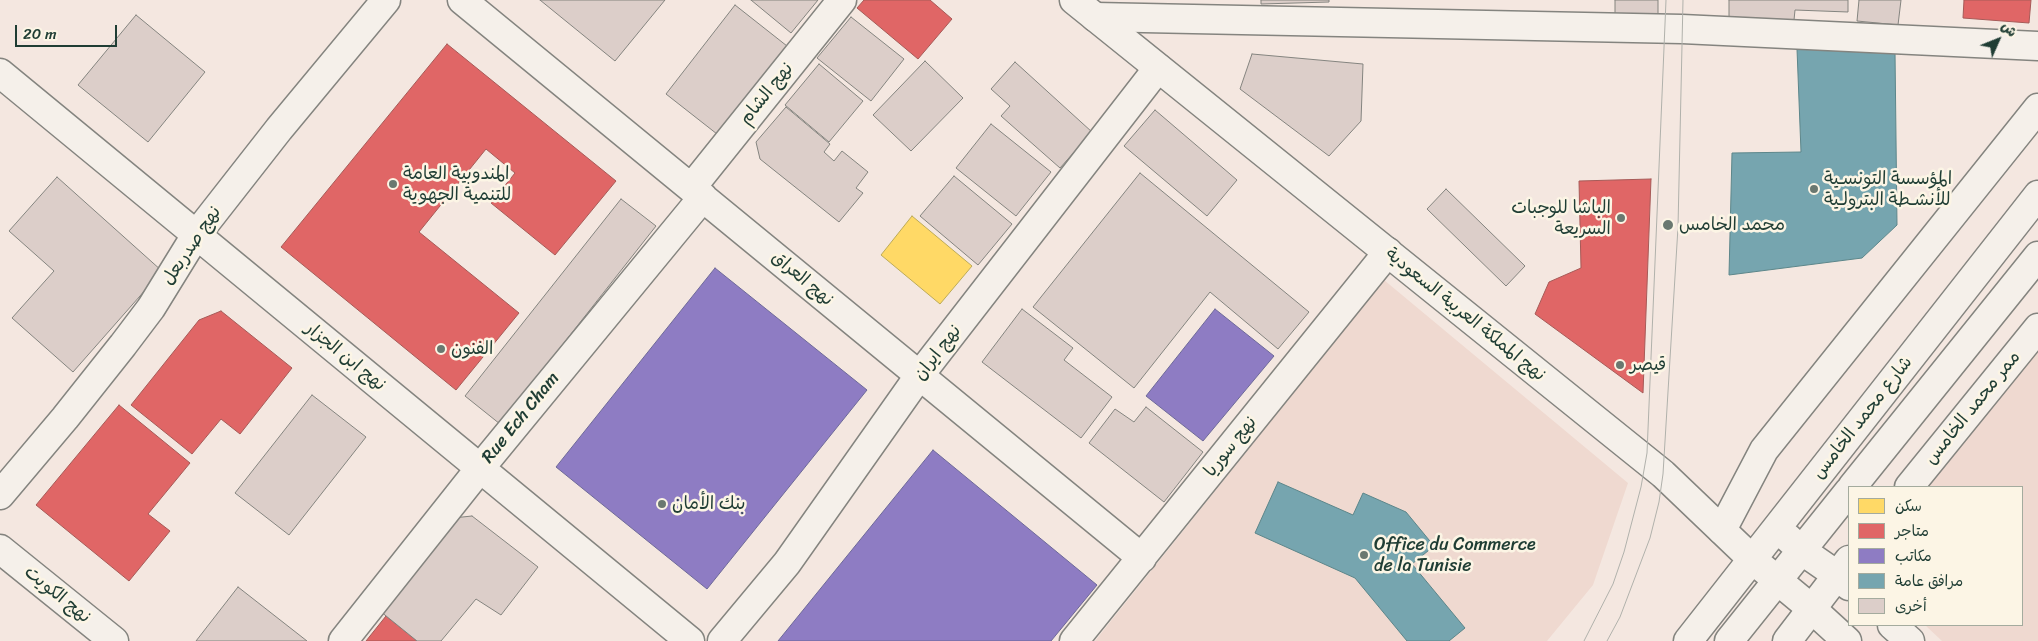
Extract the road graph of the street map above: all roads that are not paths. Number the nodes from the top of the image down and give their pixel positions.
1 (386, 0) edge
2 (462, 0) edge
3 (842, 0) edge
4 (1074, 0) edge
5 (1095, 17) junction
6 (2038, 46) edge
7 (1158, 68) junction
8 (0, 73) edge
9 (2038, 108) edge
10 (698, 192) junction
11 (2038, 195) edge
12 (196, 235) junction
13 (1388, 252) junction
14 (2038, 256) edge
15 (2038, 328) edge
16 (919, 376) junction
17 (481, 467) junction
18 (1853, 486) edge
19 (1910, 486) edge
20 (1848, 492) edge
21 (0, 495) edge
22 (1777, 528) junction
23 (1722, 530) junction
24 (0, 549) edge
25 (1801, 550) junction
26 (1142, 558) junction
27 (1752, 560) junction
28 (1845, 574) edge
29 (1776, 580) junction
30 (1812, 609) junction
31 (1893, 626) edge
32 (114, 641) edge
33 (343, 641) edge
34 (690, 641) edge
35 (722, 641) edge
36 (1074, 641) edge
37 (1688, 641) edge
38 (1729, 641) edge
39 (1787, 641) edge
40 (1847, 641) edge
41 (1910, 641) edge

1 - 12 street, نهج صدربعل
2 - 10 street, نهج العراق
3 - 10 street, نهج الشام
4 - 5 street, نهج المملكة العربية السعودية
5 - 6 street
5 - 7 street, نهج المملكة العربية السعودية
7 - 13 street, نهج المملكة العربية السعودية
7 - 16 street, نهج ايران
8 - 12 street, نهج ابن الجزار
9 - 23 street
10 - 16 street, نهج العراق
10 - 17 street, Rue Ech Cham
11 - 22 street, شارع محمد الخامس
12 - 17 street, نهج ابن الجزار
12 - 21 street, نهج صدربعل
13 - 23 street, نهج المملكة العربية السعودية
13 - 26 street, نهج سوريا
14 - 18 street, شارع محمد الخامس
15 - 19 street, ممر محمد الخامس
16 - 26 street, نهج العراق
16 - 35 street, نهج ايران
17 - 33 street, Rue Ech Cham
17 - 34 street, نهج ابن الجزار
20 - 25 street, شارع محمد الخامس
22 - 25 street
22 - 27 street, شارع محمد الخامس
23 - 27 street, نهج المملكة العربية السعودية
24 - 32 street, نهج الكويت
25 - 28 street
25 - 29 street, شارع محمد الخامس
26 - 36 street, نهج سوريا
27 - 29 street, نهج المملكة العربية السعودية
27 - 37 street, شارع محمد الخامس
28 - 30 street
29 - 30 street, نهج المملكة العربية السعودية
29 - 38 street, شارع محمد الخامس
30 - 39 street
30 - 40 street, نهج المملكة العربية السعودية
31 - 41 street

